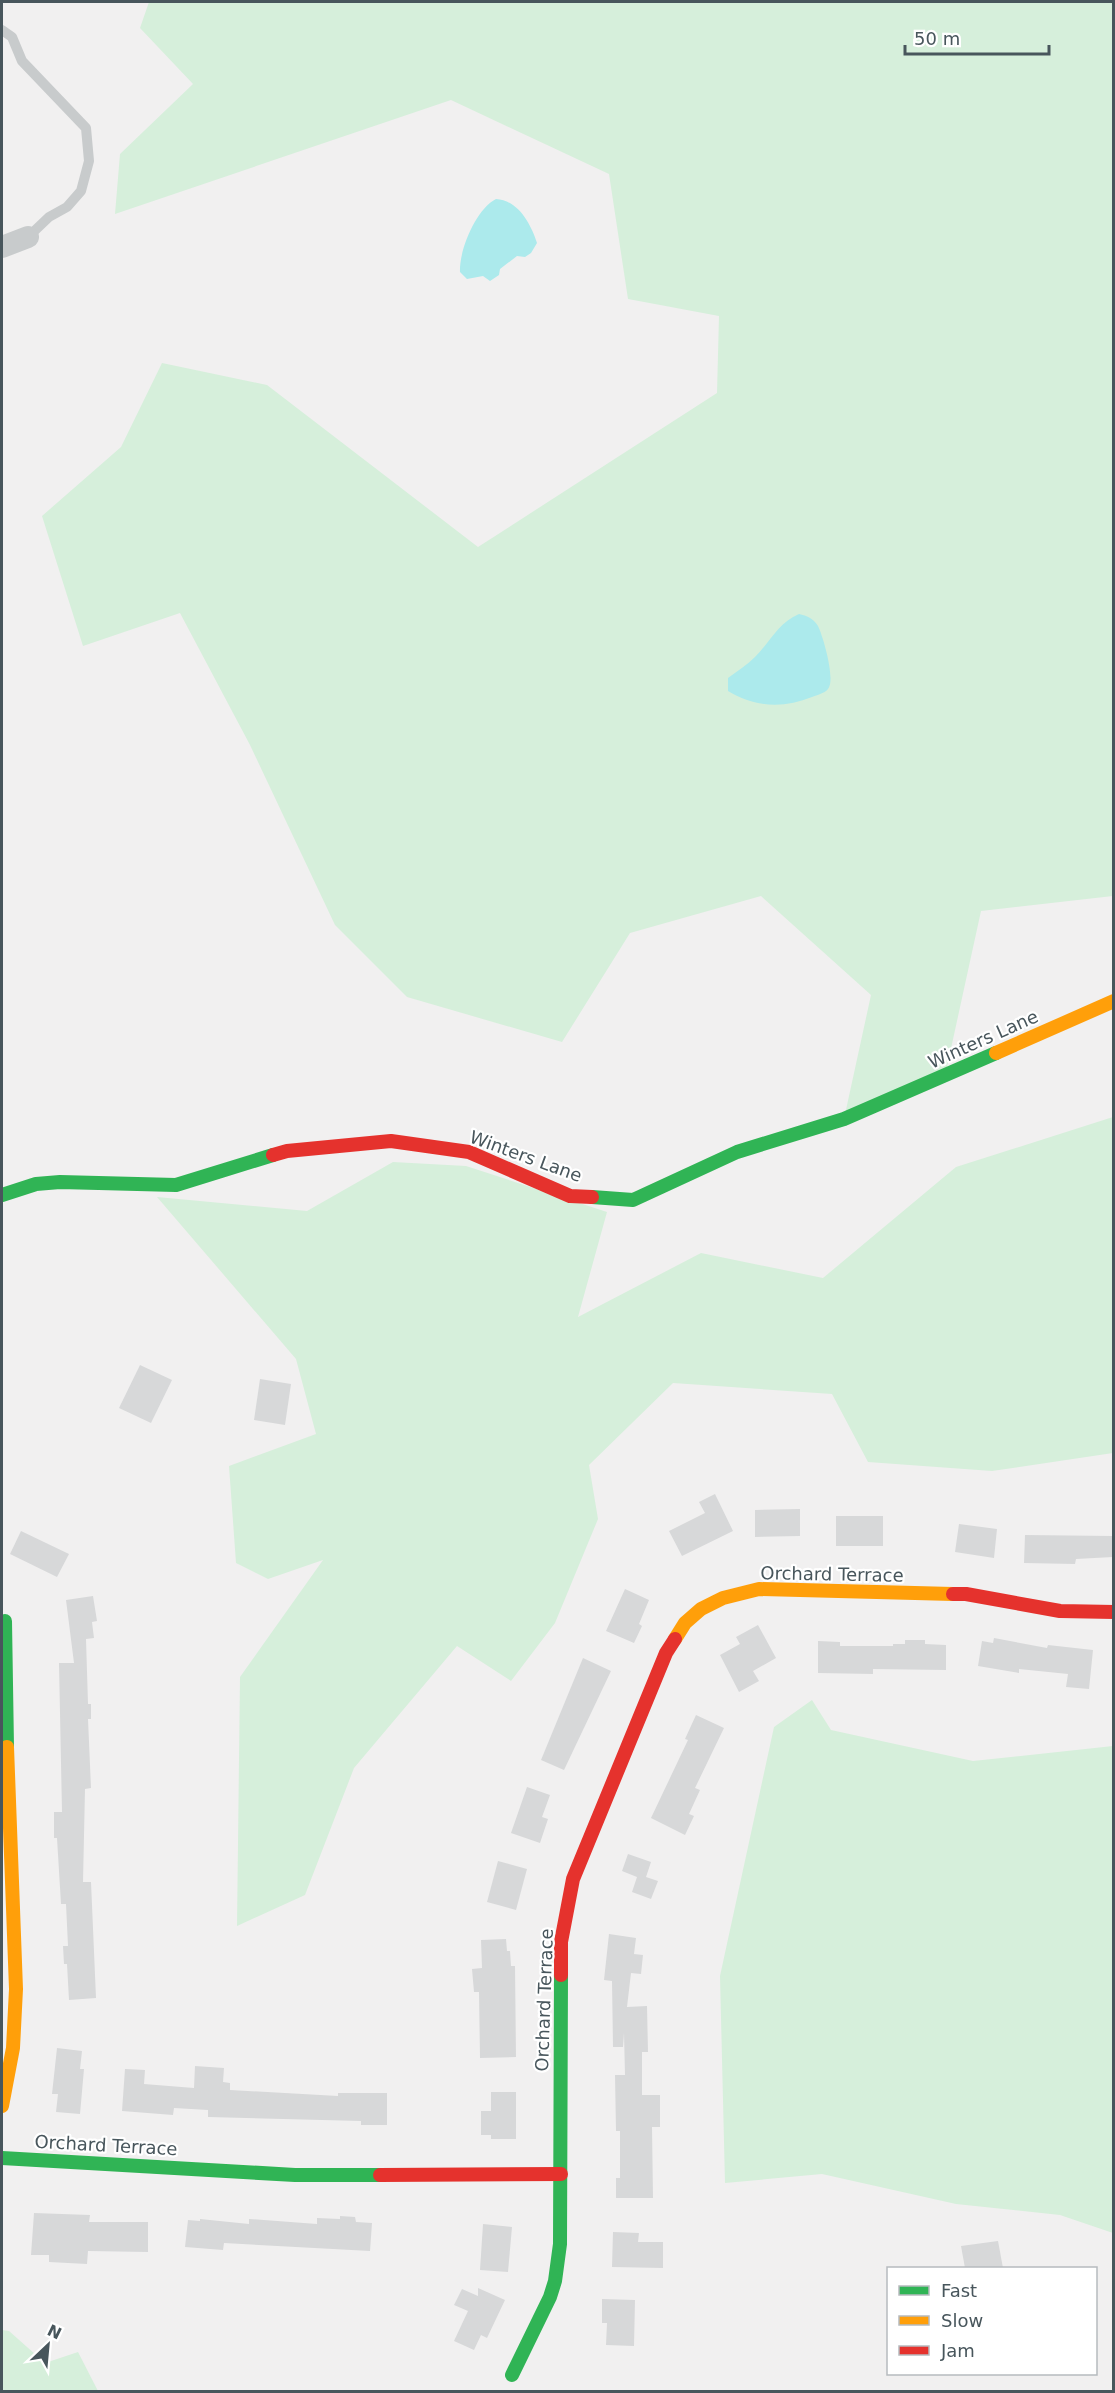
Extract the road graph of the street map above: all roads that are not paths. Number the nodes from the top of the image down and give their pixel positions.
1 (2, 30) edge
2 (28, 237) joint
3 (2, 247) edge
4 (1113, 1001) edge
5 (2, 1195) edge
6 (1113, 1612) edge
7 (5, 1621) dead end
8 (2, 2106) edge
9 (2, 2158) edge
10 (561, 2174) junction
11 (512, 2375) dead end

1 - 2 lane
2 - 3 street
4 - 5 street, Winters Lane
6 - 10 street, Orchard Terrace
7 - 8 street
9 - 10 street, Orchard Terrace
10 - 11 street

